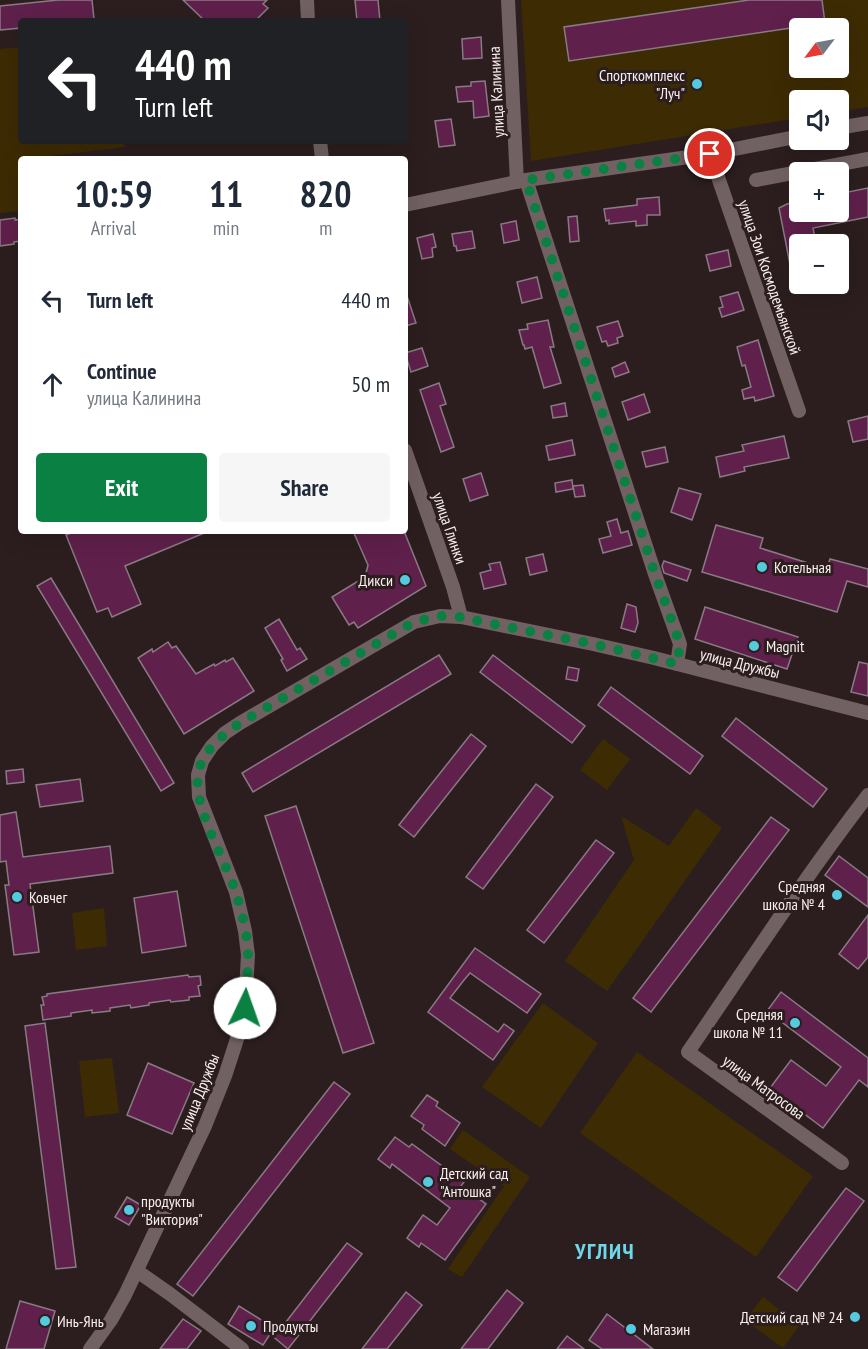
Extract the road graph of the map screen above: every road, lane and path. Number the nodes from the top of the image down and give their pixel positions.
1 (307, 0) edge
2 (507, 0) edge
3 (308, 18) edge
4 (868, 123) edge
5 (849, 127) edge
6 (789, 138) edge
7 (710, 154) junction
8 (868, 159) edge
9 (756, 180) dead end
10 (522, 181) junction
11 (408, 204) edge
12 (799, 411) dead end
13 (408, 459) edge
14 (461, 617) junction
15 (677, 664) junction
16 (868, 713) edge
17 (868, 795) edge
18 (842, 1164) dead end
19 (137, 1271) junction
20 (90, 1349) edge
21 (242, 1349) edge

1 - 3 street
2 - 10 street, улица Калинина
4 - 5 street
6 - 7 street
7 - 10 street
7 - 12 street, улица Зои Космодемьянской
8 - 9 street
10 - 11 street
10 - 15 street, улица Калинина
13 - 14 street, улица Глинки
14 - 15 street, улица Дружбы
14 - 19 street, улица Дружбы
15 - 16 street, улица Дружбы
17 - 18 street, улица Матросова
19 - 20 street, улица Дружбы
19 - 21 street

